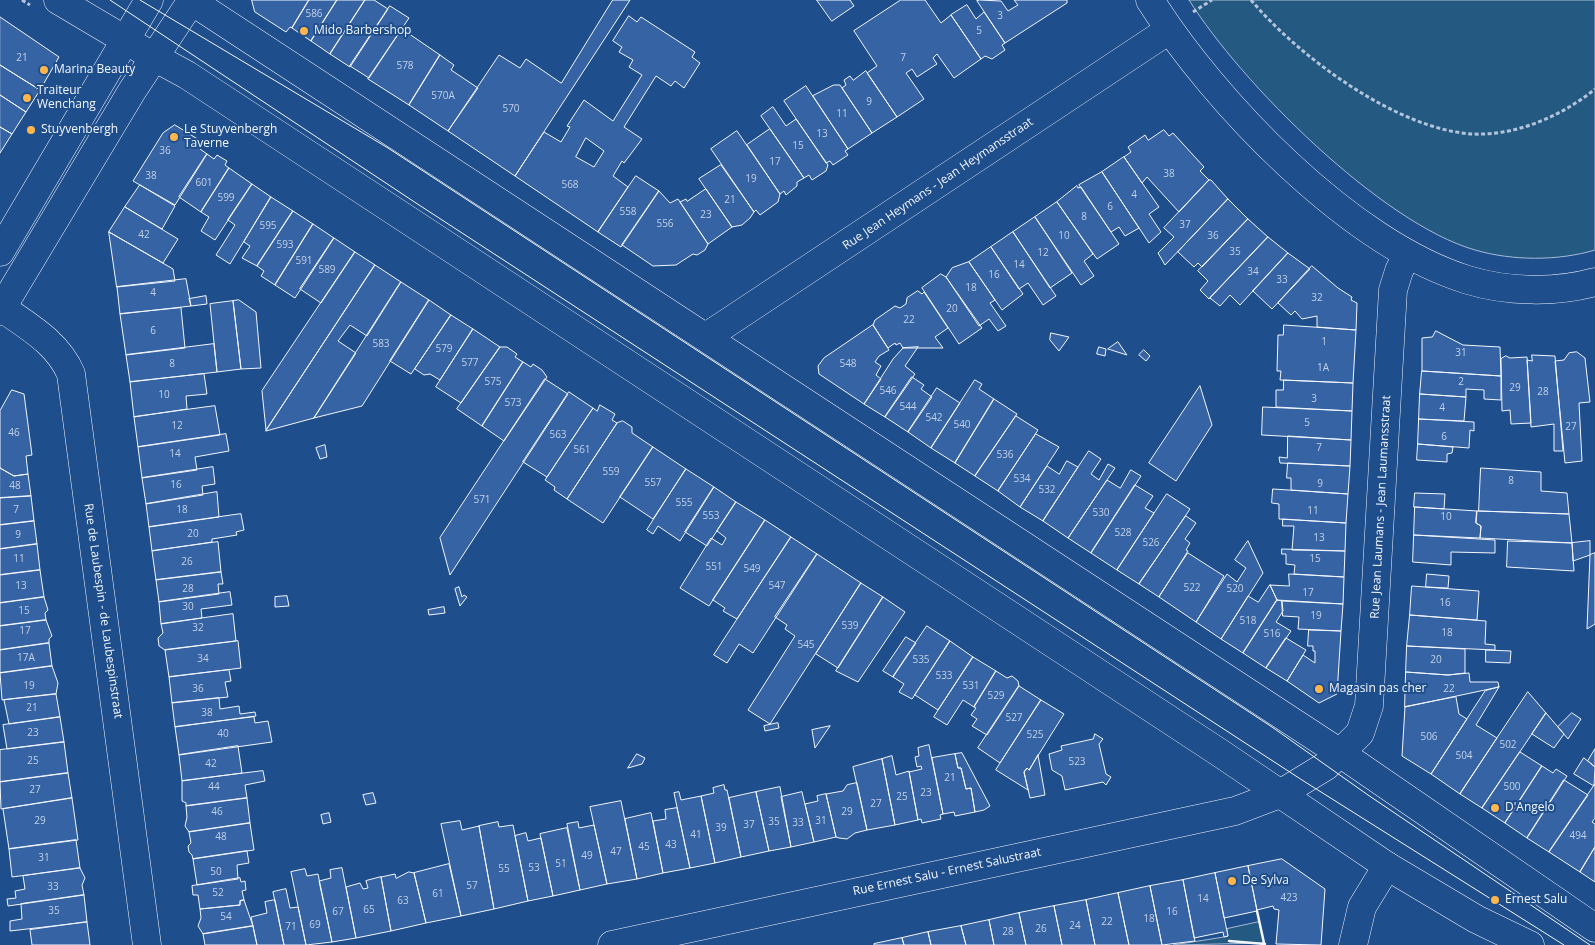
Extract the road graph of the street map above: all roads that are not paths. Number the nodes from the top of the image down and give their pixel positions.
1 (58, 0) edge
2 (149, 0) edge
3 (191, 0) edge
4 (1150, 0) edge
5 (1169, 30) junction
6 (126, 41) junction
7 (154, 57) junction
8 (0, 252) edge
9 (1408, 254) junction
10 (1595, 282) edge
11 (1, 309) edge
12 (706, 338) junction
13 (1340, 753) junction
14 (1280, 794) junction
15 (1387, 866) junction
16 (1595, 928) edge
17 (147, 945) edge
18 (612, 945) edge
19 (1353, 945) edge
20 (1530, 945) edge

1 - 6 main road
2 - 6 main road
3 - 7 main road
3 - 12 main road
4 - 5 main road
5 - 9 main road
5 - 12 main road, Rue Jean Heymans - Jean Heymansstraat
6 - 7 main road
6 - 8 main road
7 - 11 main road
7 - 14 main road
9 - 10 main road
9 - 13 main road, Rue Jean Laumans - Jean Laumansstraat
11 - 17 main road, Rue de Laubespin - de Laubespinstraat
12 - 13 main road
13 - 14 main road, Rue Jean Laumans - Jean Laumansstraat
13 - 16 main road
14 - 15 main road
14 - 18 main road, Rue Ernest Salu - Ernest Salustraat
15 - 19 main road
15 - 20 main road

